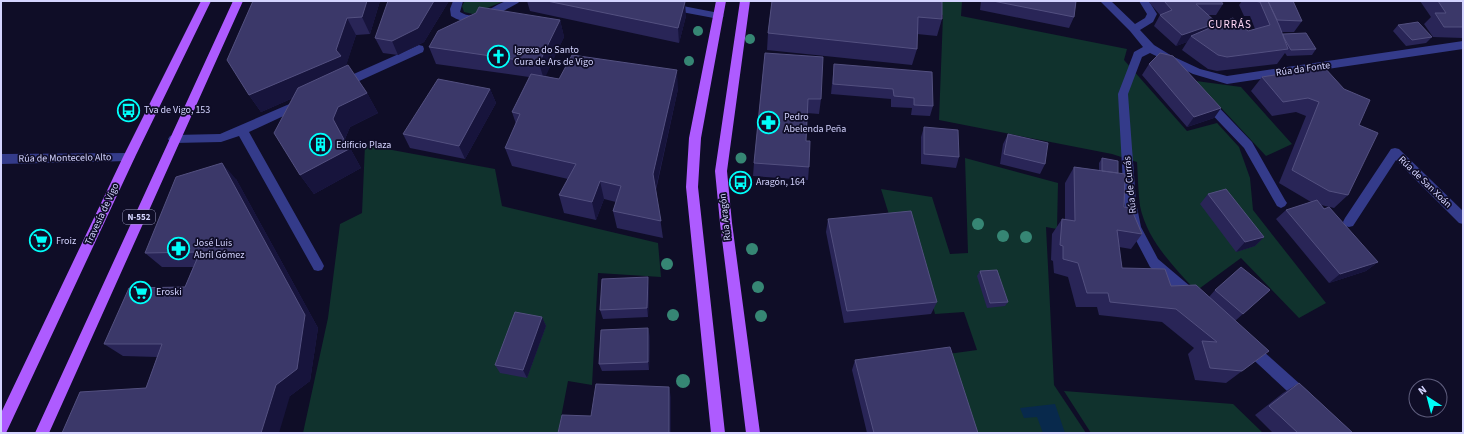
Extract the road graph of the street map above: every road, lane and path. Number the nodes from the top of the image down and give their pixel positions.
1 (206, 1) edge
2 (238, 1) edge
3 (458, 1) edge
4 (515, 1) edge
5 (639, 1) edge
6 (721, 1) edge
7 (745, 1) edge
8 (1105, 1) edge
9 (1144, 1) edge
10 (719, 16) junction
11 (1134, 29) junction
12 (1463, 45) edge
13 (419, 48) dead end
14 (1150, 48) junction
15 (1175, 63) junction
16 (1186, 78) edge
17 (334, 88) edge
18 (1201, 95) edge
19 (312, 98) edge
20 (242, 130) junction
21 (174, 139) junction
22 (129, 157) junction
23 (1, 159) edge
24 (1281, 203) dead end
25 (1463, 219) edge
26 (1349, 222) dead end
27 (318, 266) dead end
28 (1201, 305) edge
29 (1242, 341) edge
30 (1316, 407) edge
31 (1, 428) edge
32 (42, 433) edge
33 (718, 433) edge
34 (753, 433) edge

1 - 22 main road, Travesía de Vigo
2 - 21 main road, N-552
3 - 4 street
5 - 10 street
6 - 10 main road
7 - 34 main road, Rúa Aragón
8 - 11 street
9 - 11 street
10 - 33 main road
11 - 14 street
12 - 15 street, Rúa da Fonte
13 - 17 street
14 - 15 street, Rúa da Fonte
14 - 28 street, Rúa de Currás
15 - 16 street
18 - 24 street
19 - 20 street
20 - 21 street
20 - 27 street
21 - 32 main road, N-552
22 - 23 street, Rúa de Montecelo Alto
22 - 31 main road, Travesía de Vigo
25 - 26 street, Rúa de San Xoán
29 - 30 street

